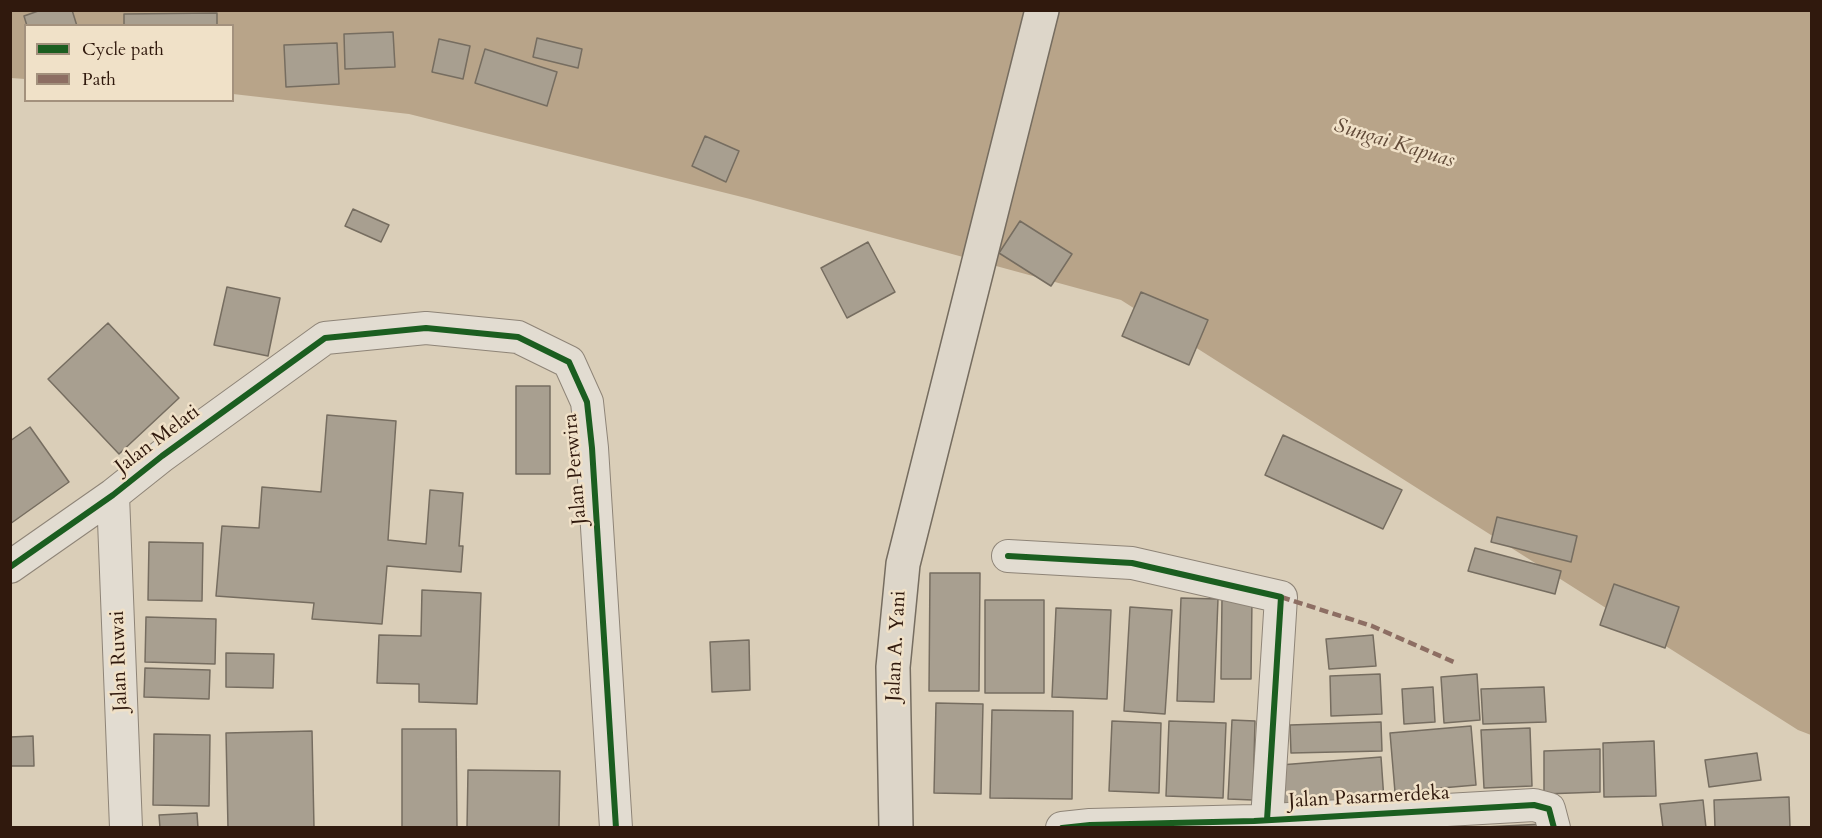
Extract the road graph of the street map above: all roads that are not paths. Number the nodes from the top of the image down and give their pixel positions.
1 (1042, 10) edge
2 (325, 338) joint
3 (113, 495) junction
4 (1008, 556) dead end
5 (10, 567) edge
6 (1258, 823) edge
7 (1081, 827) edge
8 (126, 828) edge
9 (616, 828) edge
10 (896, 828) edge
11 (1554, 828) edge

1 - 10 highway, Jalan A. Yani
2 - 3 street, Jalan Melati
2 - 9 street, Jalan Perwira
3 - 5 street, Jalan Melati
3 - 8 street, Jalan Ruwai
4 - 6 street
6 - 7 street, Jalan Pasarmerdeka
6 - 11 street, Jalan Pasarmerdeka

